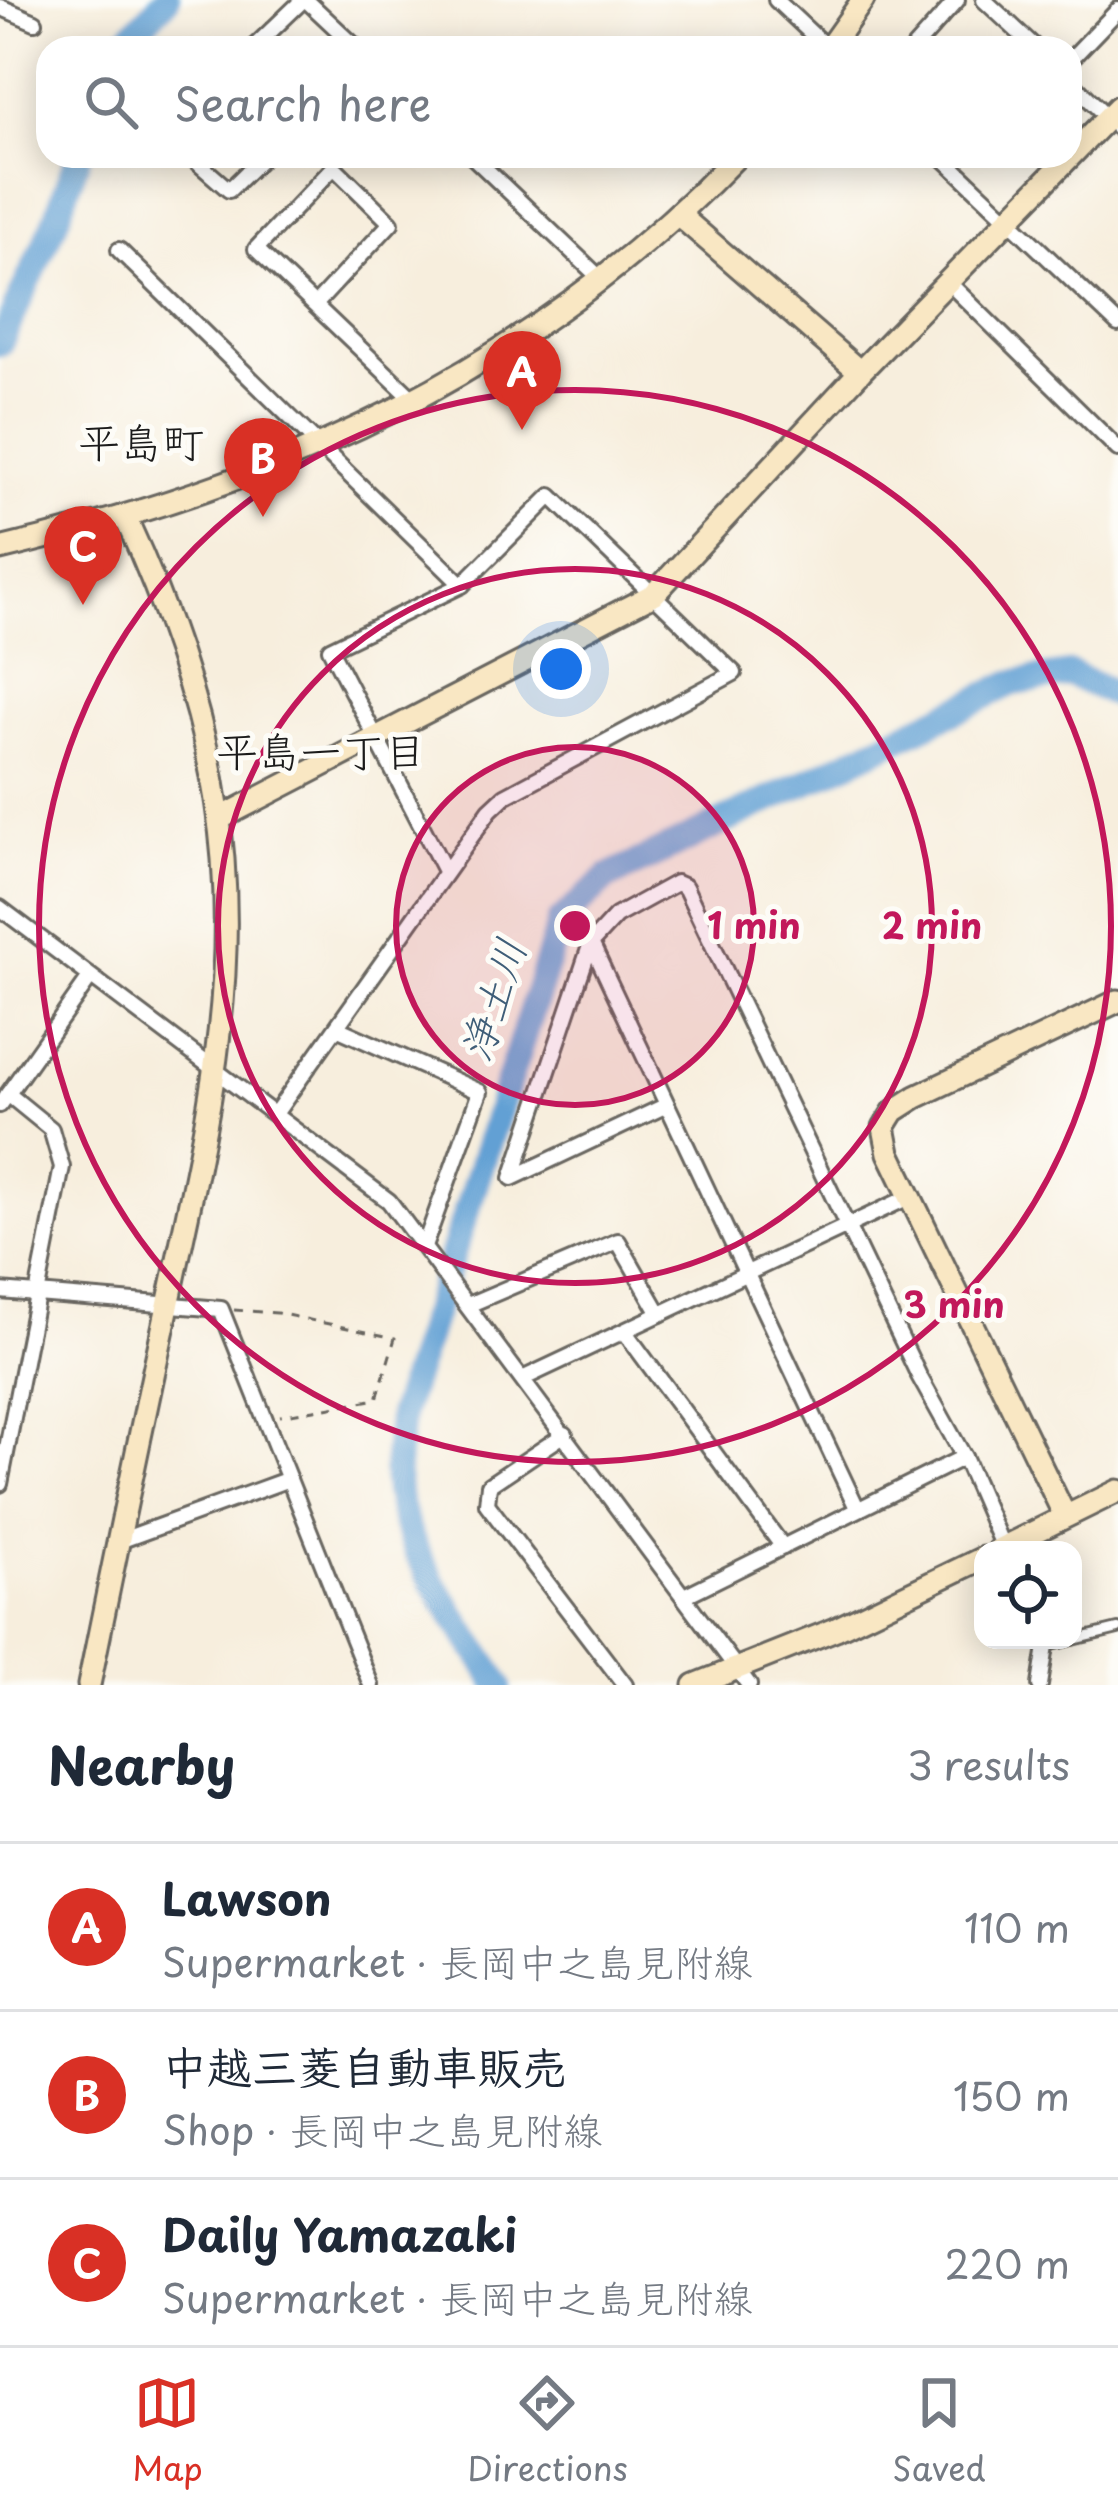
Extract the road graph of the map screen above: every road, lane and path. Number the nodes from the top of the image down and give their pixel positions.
1 (303, 0) edge
2 (776, 0) edge
3 (863, 0) edge
4 (957, 0) edge
5 (984, 0) edge
6 (0, 7) edge
7 (1118, 10) edge
8 (34, 22) dead end
9 (266, 36) edge
10 (344, 36) edge
11 (815, 36) edge
12 (837, 36) edge
13 (925, 36) edge
14 (1023, 36) edge
15 (1082, 48) edge
16 (1082, 90) edge
17 (1115, 118) edge
18 (1082, 150) edge
19 (204, 168) edge
20 (252, 168) edge
21 (333, 168) edge
22 (335, 168) edge
23 (485, 168) edge
24 (725, 168) edge
25 (955, 168) edge
26 (1063, 168) edge
27 (679, 215) junction
28 (1011, 218) junction
29 (119, 250) dead end
30 (602, 280) junction
31 (947, 282) junction
32 (315, 304) junction
33 (1118, 324) edge
34 (860, 372) junction
35 (415, 401) junction
36 (325, 446) junction
37 (1118, 449) edge
38 (126, 519) junction
39 (0, 549) edge
40 (462, 585) junction
41 (655, 594) junction
42 (375, 738) junction
43 (219, 818) junction
44 (445, 871) junction
45 (0, 908) edge
46 (591, 944) junction
47 (89, 979) junction
48 (1118, 1001) edge
49 (339, 1029) junction
50 (219, 1070) junction
51 (4, 1099) edge
52 (667, 1105) junction
53 (275, 1114) junction
54 (911, 1196) junction
55 (850, 1224) junction
56 (425, 1244) junction
57 (747, 1274) junction
58 (0, 1291) edge
59 (38, 1293) junction
60 (466, 1301) junction
61 (168, 1306) junction
62 (220, 1310) junction
63 (660, 1314) junction
64 (626, 1332) junction
65 (522, 1379) junction
66 (264, 1418) junction
67 (565, 1434) junction
68 (964, 1457) junction
69 (290, 1479) junction
70 (0, 1484) edge
71 (1118, 1491) edge
72 (857, 1508) junction
73 (1065, 1516) junction
74 (122, 1540) junction
75 (993, 1541) edge
76 (1016, 1541) edge
77 (783, 1547) junction
78 (974, 1562) edge
79 (684, 1596) junction
80 (1118, 1629) edge
81 (1082, 1638) edge
82 (1047, 1649) edge
83 (743, 1678) edge
84 (1044, 1683) edge
85 (89, 1685) edge
86 (371, 1685) edge
87 (625, 1685) edge
88 (695, 1685) edge

1 - 9 street
1 - 10 street
2 - 11 street
3 - 12 street
4 - 13 street
5 - 14 street
6 - 8 street
7 - 15 street
16 - 17 street
17 - 18 street
19 - 20 street
21 - 32 street
22 - 32 street
23 - 30 street
24 - 27 street
25 - 28 street
26 - 28 street
27 - 30 street
27 - 34 street
28 - 31 street
28 - 33 street
29 - 36 street
30 - 35 street
31 - 34 street
31 - 37 street
32 - 35 street
34 - 41 street
35 - 36 street
36 - 38 street
36 - 40 street
38 - 39 street
38 - 43 street
40 - 41 street
40 - 42 street
41 - 42 street
41 - 44 street
42 - 43 street
42 - 44 street
43 - 50 street
44 - 49 street
45 - 47 street
46 - 52 street
46 - 52 street
46 - 55 street
47 - 50 street
47 - 51 street
48 - 54 street
49 - 53 street
49 - 56 street
50 - 53 street
50 - 61 street
51 - 59 street
52 - 57 street
53 - 56 street
54 - 55 street
54 - 73 street
55 - 57 street
55 - 68 street
56 - 60 street
57 - 63 street
57 - 72 street
58 - 59 street
59 - 61 street
59 - 70 street
60 - 63 street
60 - 65 street
61 - 62 street
61 - 74 street
62 - 66 street
62 - 66 path
63 - 64 street
64 - 65 street
64 - 77 street
65 - 67 street
66 - 69 street
67 - 79 street
67 - 87 street
68 - 72 street
68 - 75 street
69 - 74 street
69 - 86 street
71 - 73 street
72 - 77 street
73 - 76 street
74 - 85 street
77 - 79 street
78 - 83 street
79 - 83 street
80 - 81 lane
82 - 84 street
83 - 88 street

